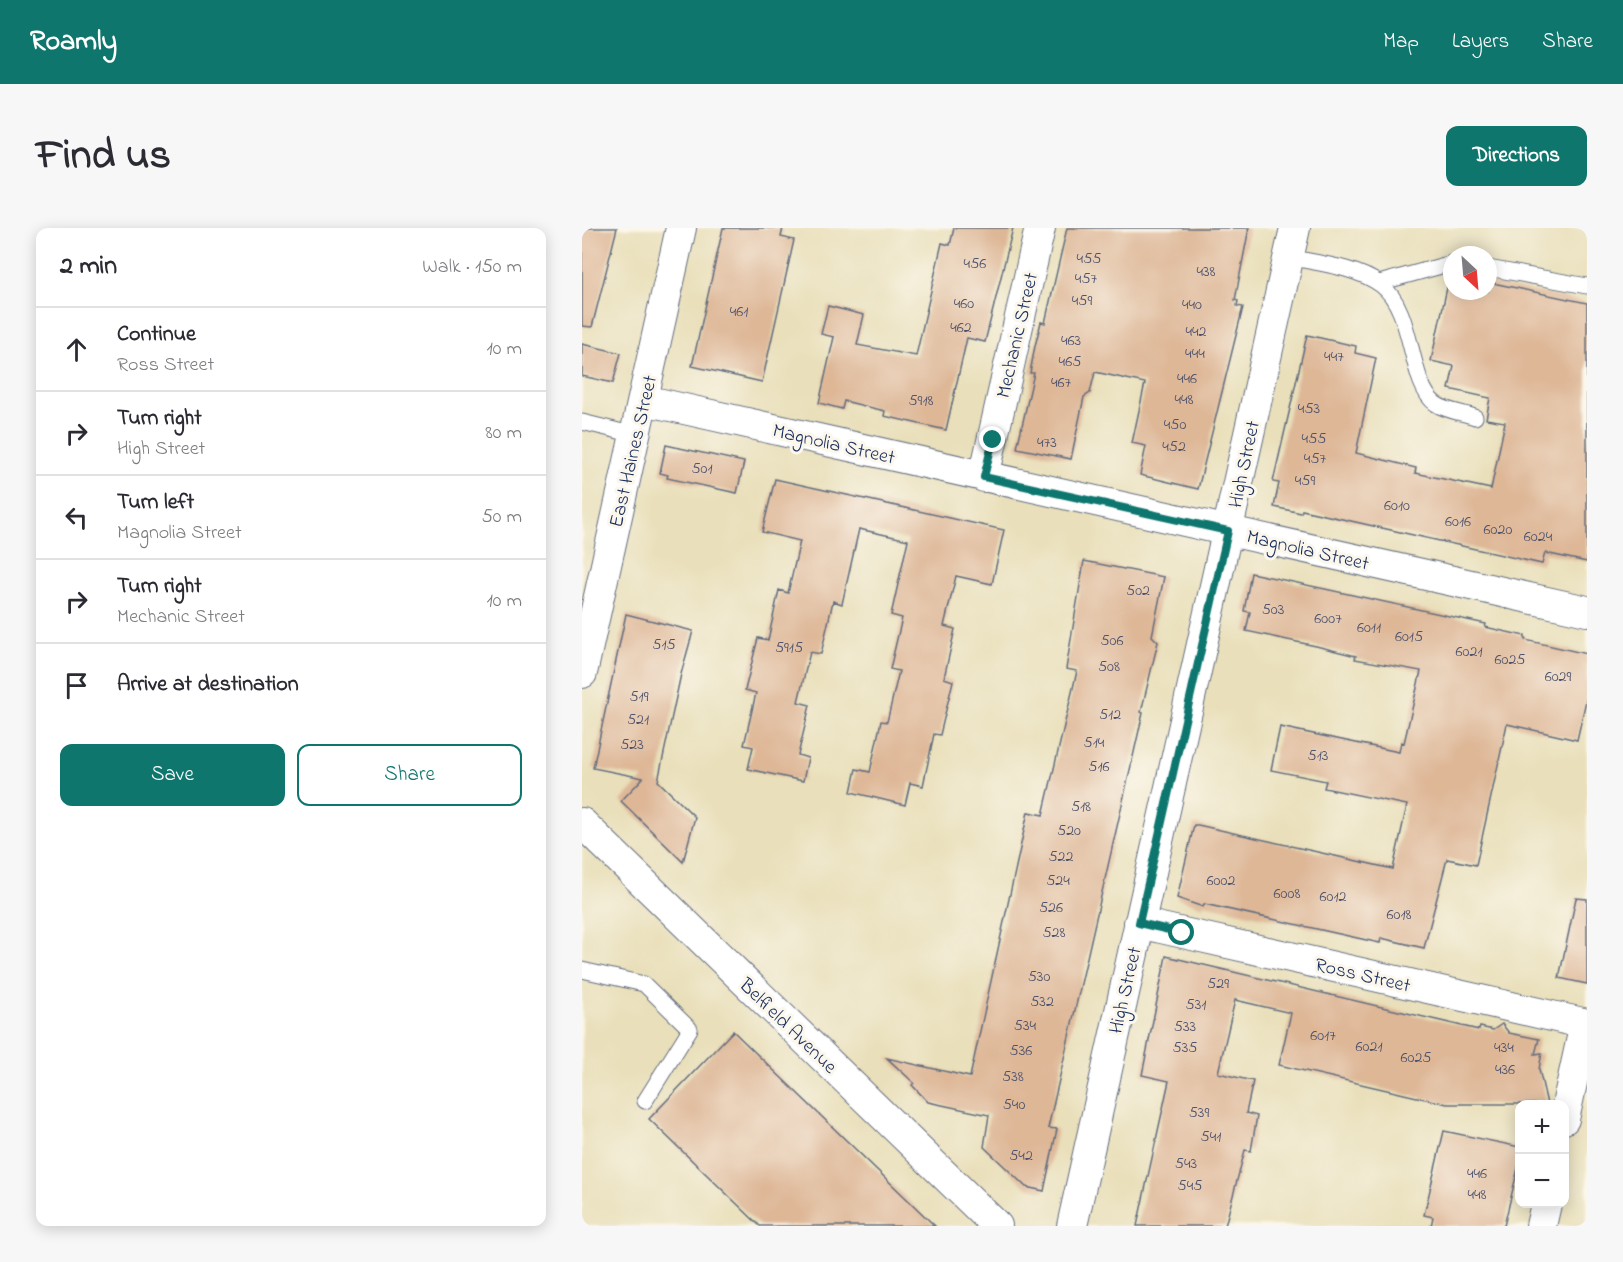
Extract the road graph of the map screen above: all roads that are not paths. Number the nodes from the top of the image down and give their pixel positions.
1 (681, 228) edge
2 (1040, 228) edge
3 (1295, 228) edge
4 (1288, 257) junction
5 (1443, 265) edge
6 (1497, 270) edge
7 (1379, 283) junction
8 (1587, 286) edge
9 (644, 400) junction
10 (1475, 417) dead end
11 (582, 422) edge
12 (635, 435) junction
13 (984, 477) junction
14 (1228, 531) junction
15 (1587, 611) edge
16 (582, 673) edge
17 (582, 823) edge
18 (1139, 923) junction
19 (582, 970) edge
20 (1586, 1024) edge
21 (1568, 1100) edge
22 (645, 1101) dead end
23 (1545, 1208) edge
24 (986, 1222) edge
25 (1072, 1226) edge
26 (1541, 1226) edge

1 - 9 street, East Haines Street
2 - 13 street, Mechanic Street
3 - 4 street, High Street
4 - 7 lane
4 - 14 street, High Street
5 - 7 lane
6 - 8 lane
7 - 10 lane
9 - 12 street, East Haines Street
9 - 13 street, Magnolia Street
11 - 12 lane
12 - 16 street, East Haines Street
13 - 14 street, Magnolia Street
14 - 15 street, Magnolia Street
14 - 18 street, High Street
17 - 24 street, Belfield Avenue
18 - 20 street, Ross Street
18 - 25 street, High Street
19 - 22 lane
20 - 21 street
23 - 26 street

